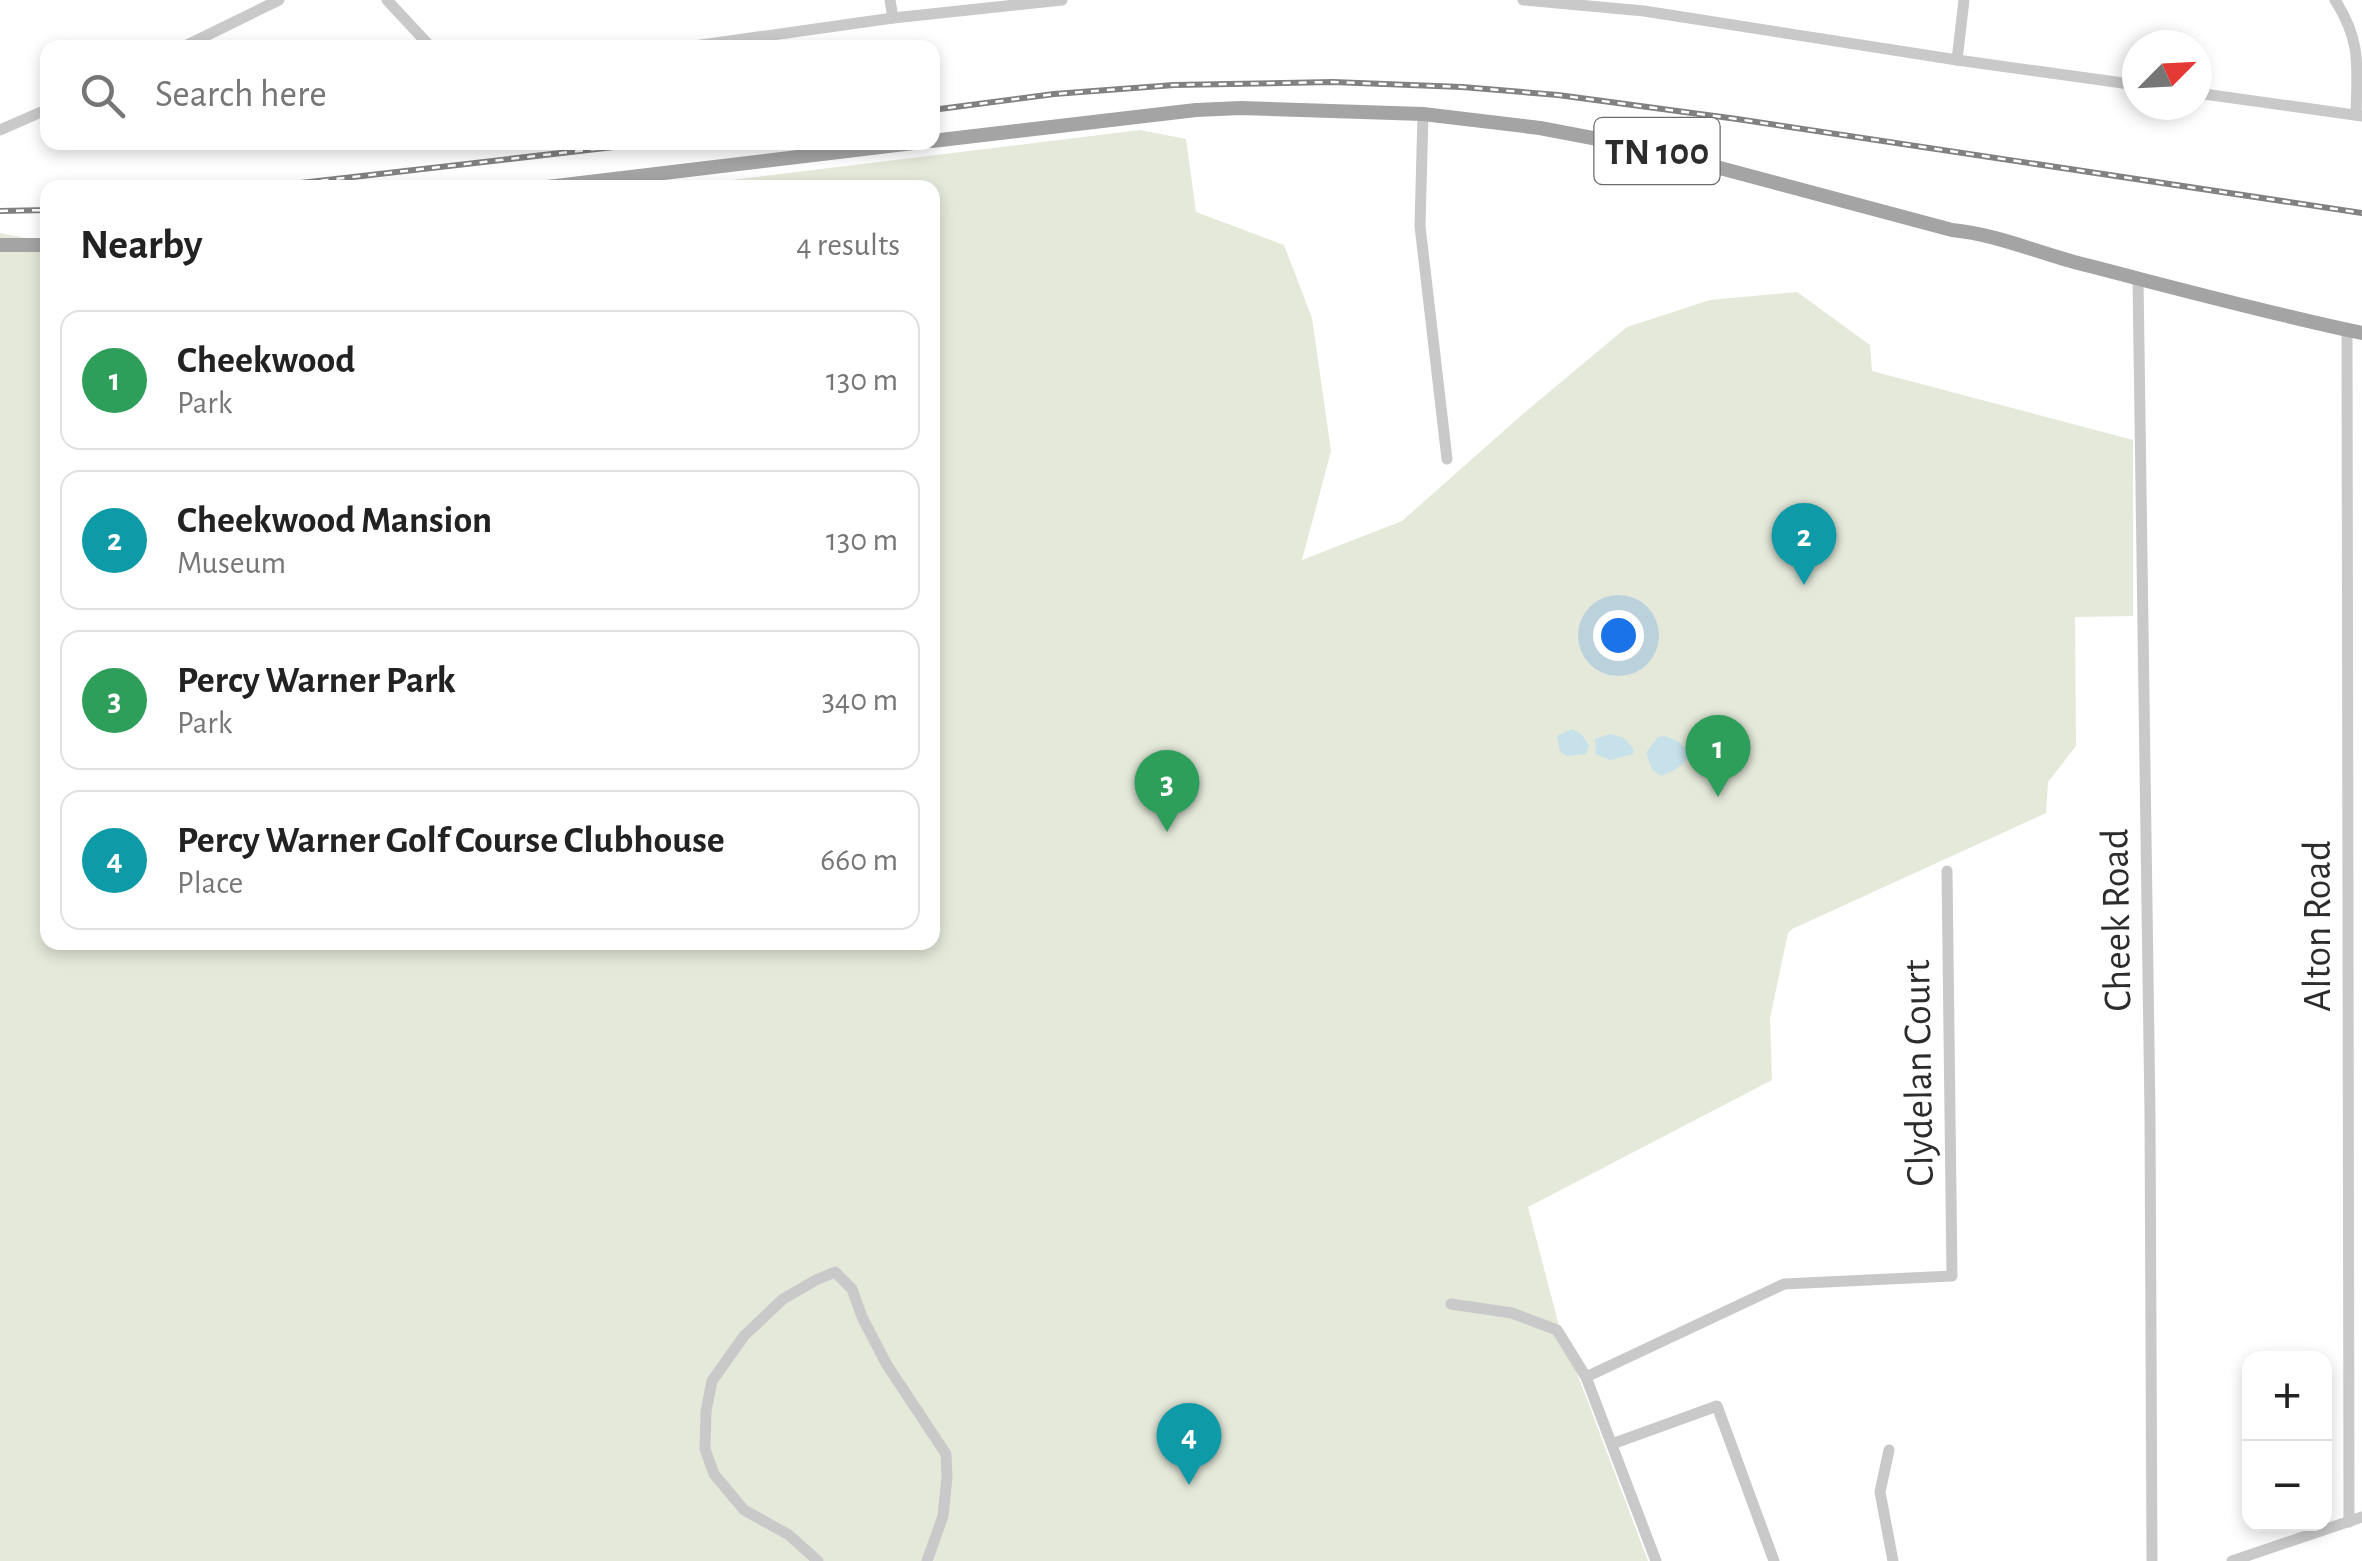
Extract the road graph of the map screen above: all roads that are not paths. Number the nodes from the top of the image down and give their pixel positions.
1 (279, 0) edge
2 (387, 0) edge
3 (890, 0) edge
4 (1062, 0) edge
5 (1523, 0) edge
6 (1964, 0) edge
7 (2335, 0) edge
8 (1646, 5) edge
9 (893, 18) junction
10 (208, 40) edge
11 (425, 40) edge
12 (737, 40) edge
13 (1957, 60) junction
14 (2122, 83) edge
15 (2212, 95) edge
16 (40, 112) edge
17 (1423, 114) junction
18 (2359, 115) edge
19 (0, 130) edge
20 (940, 140) edge
21 (855, 150) edge
22 (606, 180) edge
23 (40, 245) edge
24 (0, 246) edge
25 (2138, 278) junction
26 (2355, 331) edge
27 (1447, 459) dead end
28 (1947, 871) dead end
29 (1451, 1304) dead end
30 (1586, 1376) junction
31 (1612, 1444) junction
32 (1888, 1450) dead end
33 (2362, 1517) edge
34 (2349, 1522) junction
35 (818, 1561) edge
36 (926, 1561) edge
37 (1656, 1561) edge
38 (1774, 1561) edge
39 (1892, 1561) edge
40 (2152, 1561) edge
41 (2232, 1561) edge

1 - 10 street
2 - 11 street
3 - 9 street
4 - 9 street
5 - 8 street
6 - 13 street
7 - 18 street
8 - 13 street
9 - 12 street
13 - 14 street
15 - 18 street
16 - 19 street
17 - 20 main road, TN 100
17 - 25 main road, TN 100
17 - 27 street
21 - 22 main road
23 - 24 main road
25 - 26 main road, TN 100
25 - 40 street, Cheek Road
26 - 34 street, Alton Road
28 - 30 street, Clydelan Court
29 - 30 street
30 - 31 street
31 - 37 street
31 - 38 street
32 - 39 street
33 - 34 street
34 - 41 street
35 - 36 street

